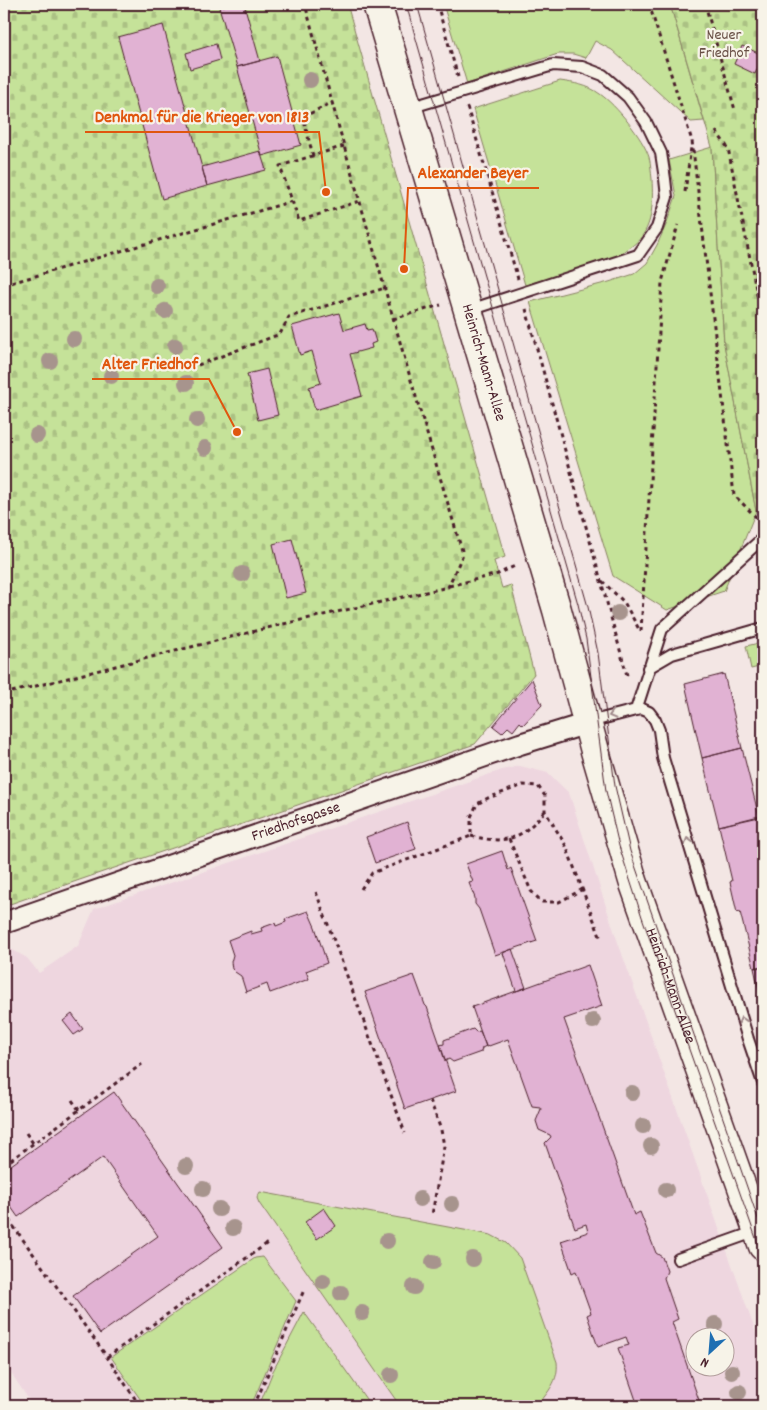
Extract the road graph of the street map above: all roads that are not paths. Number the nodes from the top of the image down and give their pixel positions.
1 (377, 4) edge
2 (408, 109) junction
3 (468, 311) junction
4 (763, 538) edge
5 (763, 628) edge
6 (648, 668) junction
7 (636, 710) junction
8 (588, 723) junction
9 (4, 923) edge
10 (763, 1083) edge
11 (761, 1238) edge
12 (678, 1259) dead end

1 - 2 main road, Heinrich-Mann-Allee
2 - 3 main road, Heinrich-Mann-Allee
2 - 3 lane
3 - 8 main road, Heinrich-Mann-Allee
4 - 6 lane
5 - 6 lane
6 - 7 lane
7 -> 8 lane
10 -> 7 lane
8 - 9 street, Friedhofsgasse
8 - 11 main road, Heinrich-Mann-Allee
11 - 12 lane

